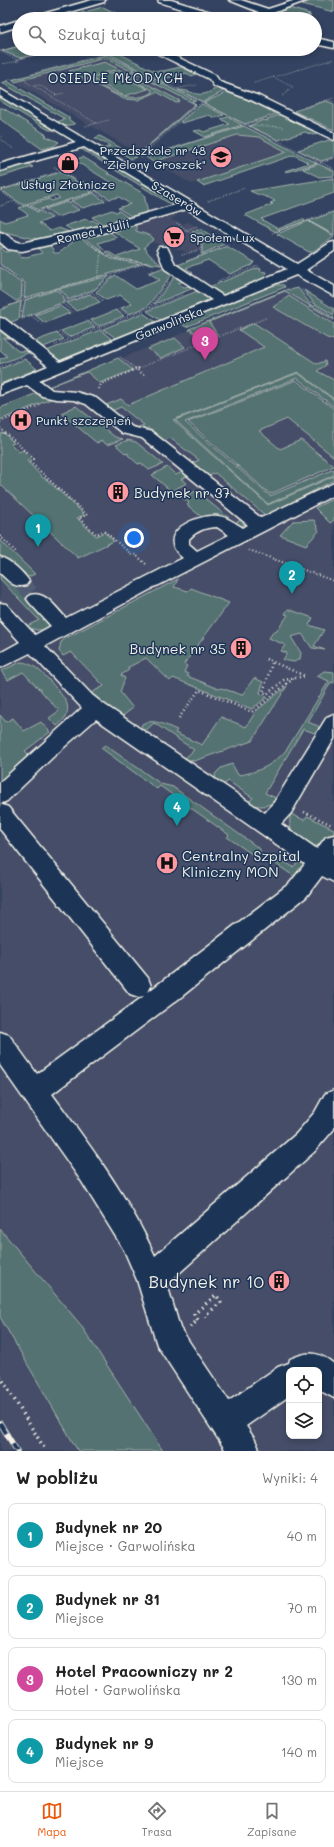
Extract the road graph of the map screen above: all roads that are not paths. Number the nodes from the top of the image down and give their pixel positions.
1 (101, 0) edge
2 (162, 0) edge
3 (252, 0) edge
4 (304, 0) edge
5 (238, 2) edge
6 (66, 10) junction
7 (59, 12) edge
8 (72, 12) edge
9 (201, 12) edge
10 (267, 12) joint
11 (12, 25) edge
12 (0, 29) edge
13 (322, 42) edge
14 (334, 45) edge
15 (168, 56) edge
16 (0, 92) edge
17 (334, 137) edge
18 (85, 143) junction
19 (0, 168) edge
20 (188, 205) junction
21 (0, 236) edge
22 (334, 246) edge
23 (163, 250) dead end
24 (297, 270) junction
25 (334, 292) edge
26 (222, 301) junction
27 (0, 322) edge
28 (59, 368) junction
29 (29, 380) junction
30 (0, 392) edge
31 (334, 488) edge
32 (260, 526) junction
33 (243, 542) junction
34 (196, 559) junction
35 (0, 563) edge
36 (20, 581) tunnel mouth
37 (36, 599) tunnel mouth
38 (0, 609) edge
39 (64, 628) junction
40 (33, 644) junction
41 (0, 661) edge
42 (95, 708) junction
43 (334, 722) edge
44 (0, 795) edge
45 (0, 813) edge
46 (266, 826) junction
47 (334, 844) edge
48 (327, 867) edge
49 (139, 986) dead end
50 (0, 1044) edge
51 (34, 1092) junction
52 (334, 1103) edge
53 (151, 1279) junction
54 (322, 1374) edge
55 (286, 1380) edge
56 (334, 1383) edge
57 (224, 1422) junction
58 (244, 1451) edge

1 - 6 street
2 - 9 street
3 - 5 street
4 - 10 street
5 - 10 street
6 - 7 street
6 - 8 street
11 - 12 street
13 - 14 street
15 - 17 street
16 - 18 street, Szaserów
18 - 19 street
18 - 20 street, Szaserów
20 - 21 street, Romea i Julii
20 - 24 street, Szaserów
22 - 24 street, Garwolińska
23 - 26 street
24 - 25 street, Szaserów
24 - 26 street, Garwolińska
26 - 28 street, Garwolińska
27 - 28 street
28 - 29 street, Garwolińska
29 - 30 street, Garwolińska
29 - 32 street
31 - 32 street
32 - 33 street
33 - 34 street
33 - 34 street
34 - 39 street
35 - 36 street
37 - 39 street
38 - 40 street
39 - 40 street
40 - 41 street
40 - 42 street
42 - 44 street
42 - 46 street
43 - 46 street
45 - 49 street
46 - 48 street
47 - 48 street
48 - 51 street
50 - 51 street
51 - 53 street
52 - 53 street
53 - 57 street
54 - 56 street
55 - 57 street
57 - 58 street

